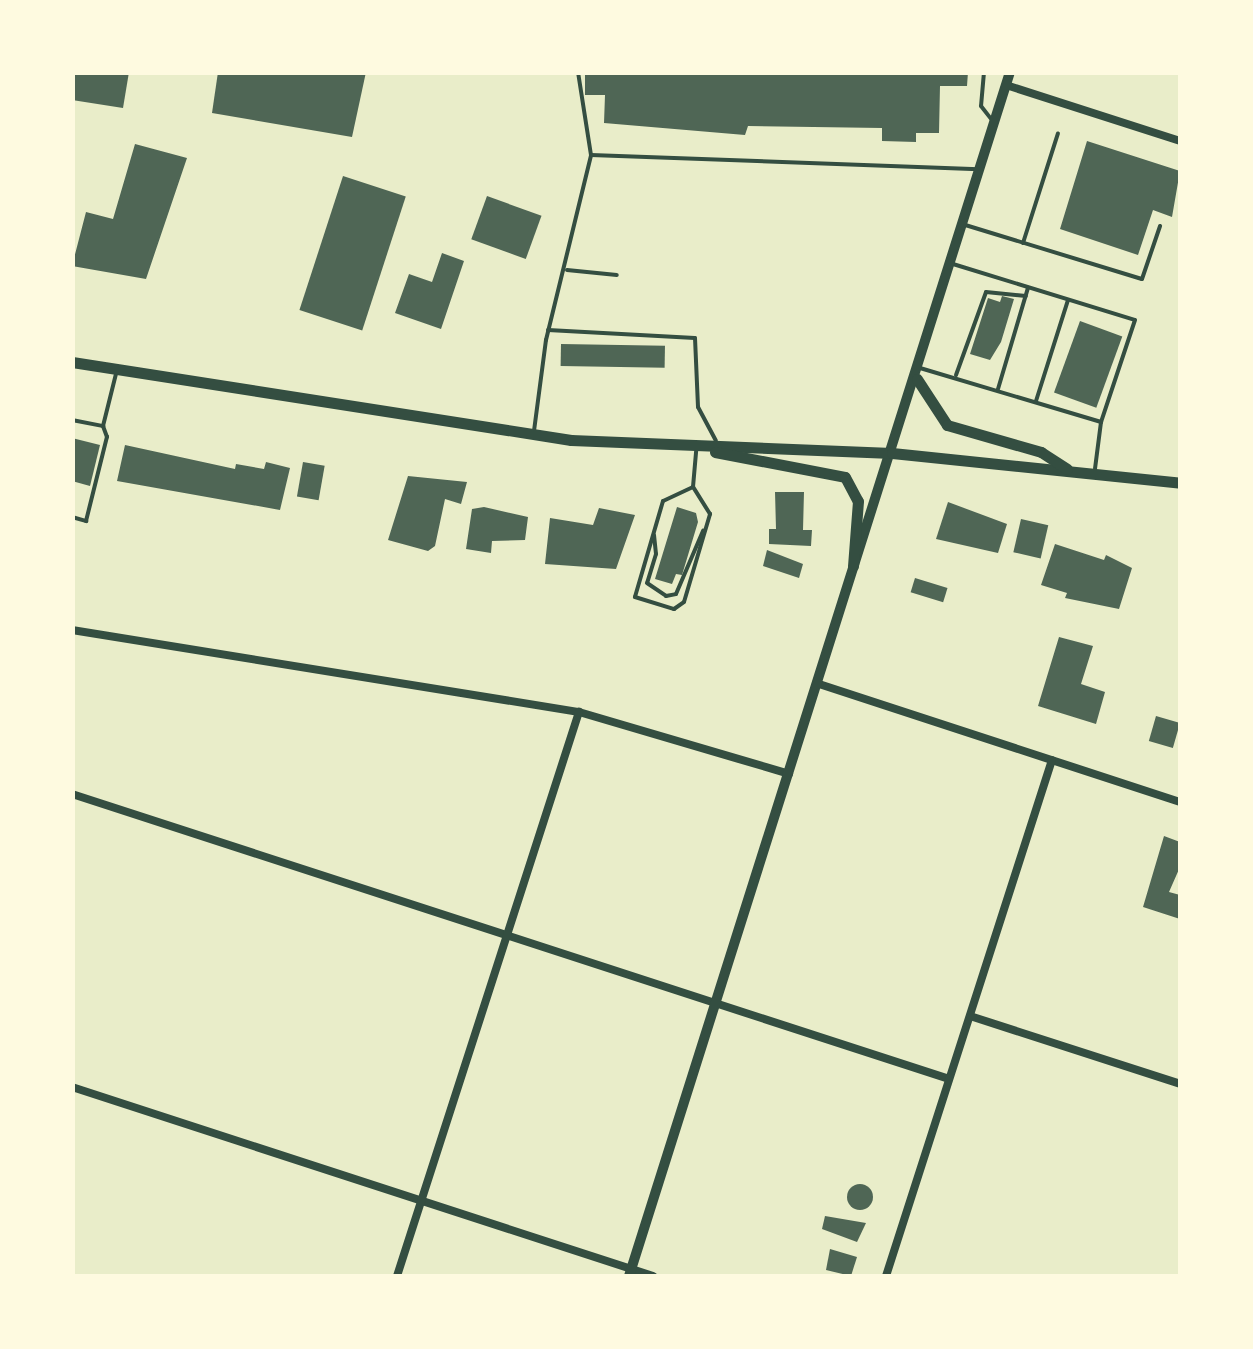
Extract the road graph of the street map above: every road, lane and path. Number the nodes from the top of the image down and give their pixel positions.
1 (578, 72) edge
2 (984, 72) edge
3 (1010, 72) edge
4 (1006, 85) junction
5 (994, 122) junction
6 (1058, 133) dead end
7 (1180, 141) edge
8 (592, 154) junction
9 (979, 170) junction
10 (962, 224) junction
11 (1160, 226) dead end
12 (1023, 243) junction
13 (950, 263) junction
14 (566, 269) junction
15 (617, 275) dead end
16 (1028, 287) junction
17 (1026, 296) junction
18 (1069, 300) junction
19 (548, 330) junction
20 (72, 362) edge
21 (118, 369) junction
22 (919, 373) junction
23 (956, 376) junction
24 (998, 389) junction
25 (1036, 400) junction
26 (72, 420) edge
27 (1101, 422) junction
28 (104, 426) junction
29 (534, 435) junction
30 (719, 447) junction
31 (699, 448) junction
32 (892, 454) junction
33 (1070, 471) junction
34 (1094, 474) junction
35 (1180, 483) edge
36 (693, 487) junction
37 (72, 518) edge
38 (706, 529) junction
39 (653, 530) junction
40 (853, 566) junction
41 (72, 630) edge
42 (816, 683) junction
43 (579, 712) junction
44 (1052, 760) junction
45 (788, 774) junction
46 (72, 794) edge
47 (1180, 802) edge
48 (507, 935) junction
49 (715, 1004) junction
50 (970, 1016) junction
51 (949, 1079) junction
52 (1180, 1084) edge
53 (72, 1087) edge
54 (421, 1199) junction
55 (631, 1273) edge
56 (397, 1276) edge
57 (653, 1276) edge
58 (886, 1276) edge

1 - 8 lane
2 - 5 lane
3 - 4 street
4 - 5 street
4 - 7 street
5 - 9 street
6 - 12 lane
8 - 9 lane
8 - 14 lane
9 - 10 street
10 - 12 lane
10 - 13 street
11 - 12 lane
13 - 16 lane
13 - 22 street
14 - 15 lane
14 - 19 lane
16 - 17 lane
16 - 18 lane
17 - 23 lane
17 - 24 lane
18 - 25 lane
18 - 27 lane
19 - 29 lane
19 - 30 lane
20 - 21 main road
21 - 28 lane
21 - 29 main road
22 - 23 lane
22 - 32 street
22 - 33 main road
23 - 24 lane
24 - 25 lane
25 - 27 lane
26 - 28 lane
27 - 34 lane
28 - 37 lane
29 - 31 main road
30 - 31 main road
30 - 32 main road
31 - 36 lane
31 - 40 main road
32 - 33 main road
32 - 40 street
33 - 34 main road
34 - 35 main road
36 - 38 lane
36 - 39 lane
38 - 39 lane
38 - 39 lane
40 - 42 street
41 - 43 street
42 - 44 street
42 - 45 street
43 - 45 street
43 - 48 street
44 - 47 street
44 - 50 street
45 - 49 street
46 - 48 street
48 - 49 street
48 - 54 street
49 - 51 street
49 - 55 street
50 - 51 street
50 - 52 street
51 - 58 street
53 - 54 street
54 - 55 street
54 - 56 street
55 - 57 street

